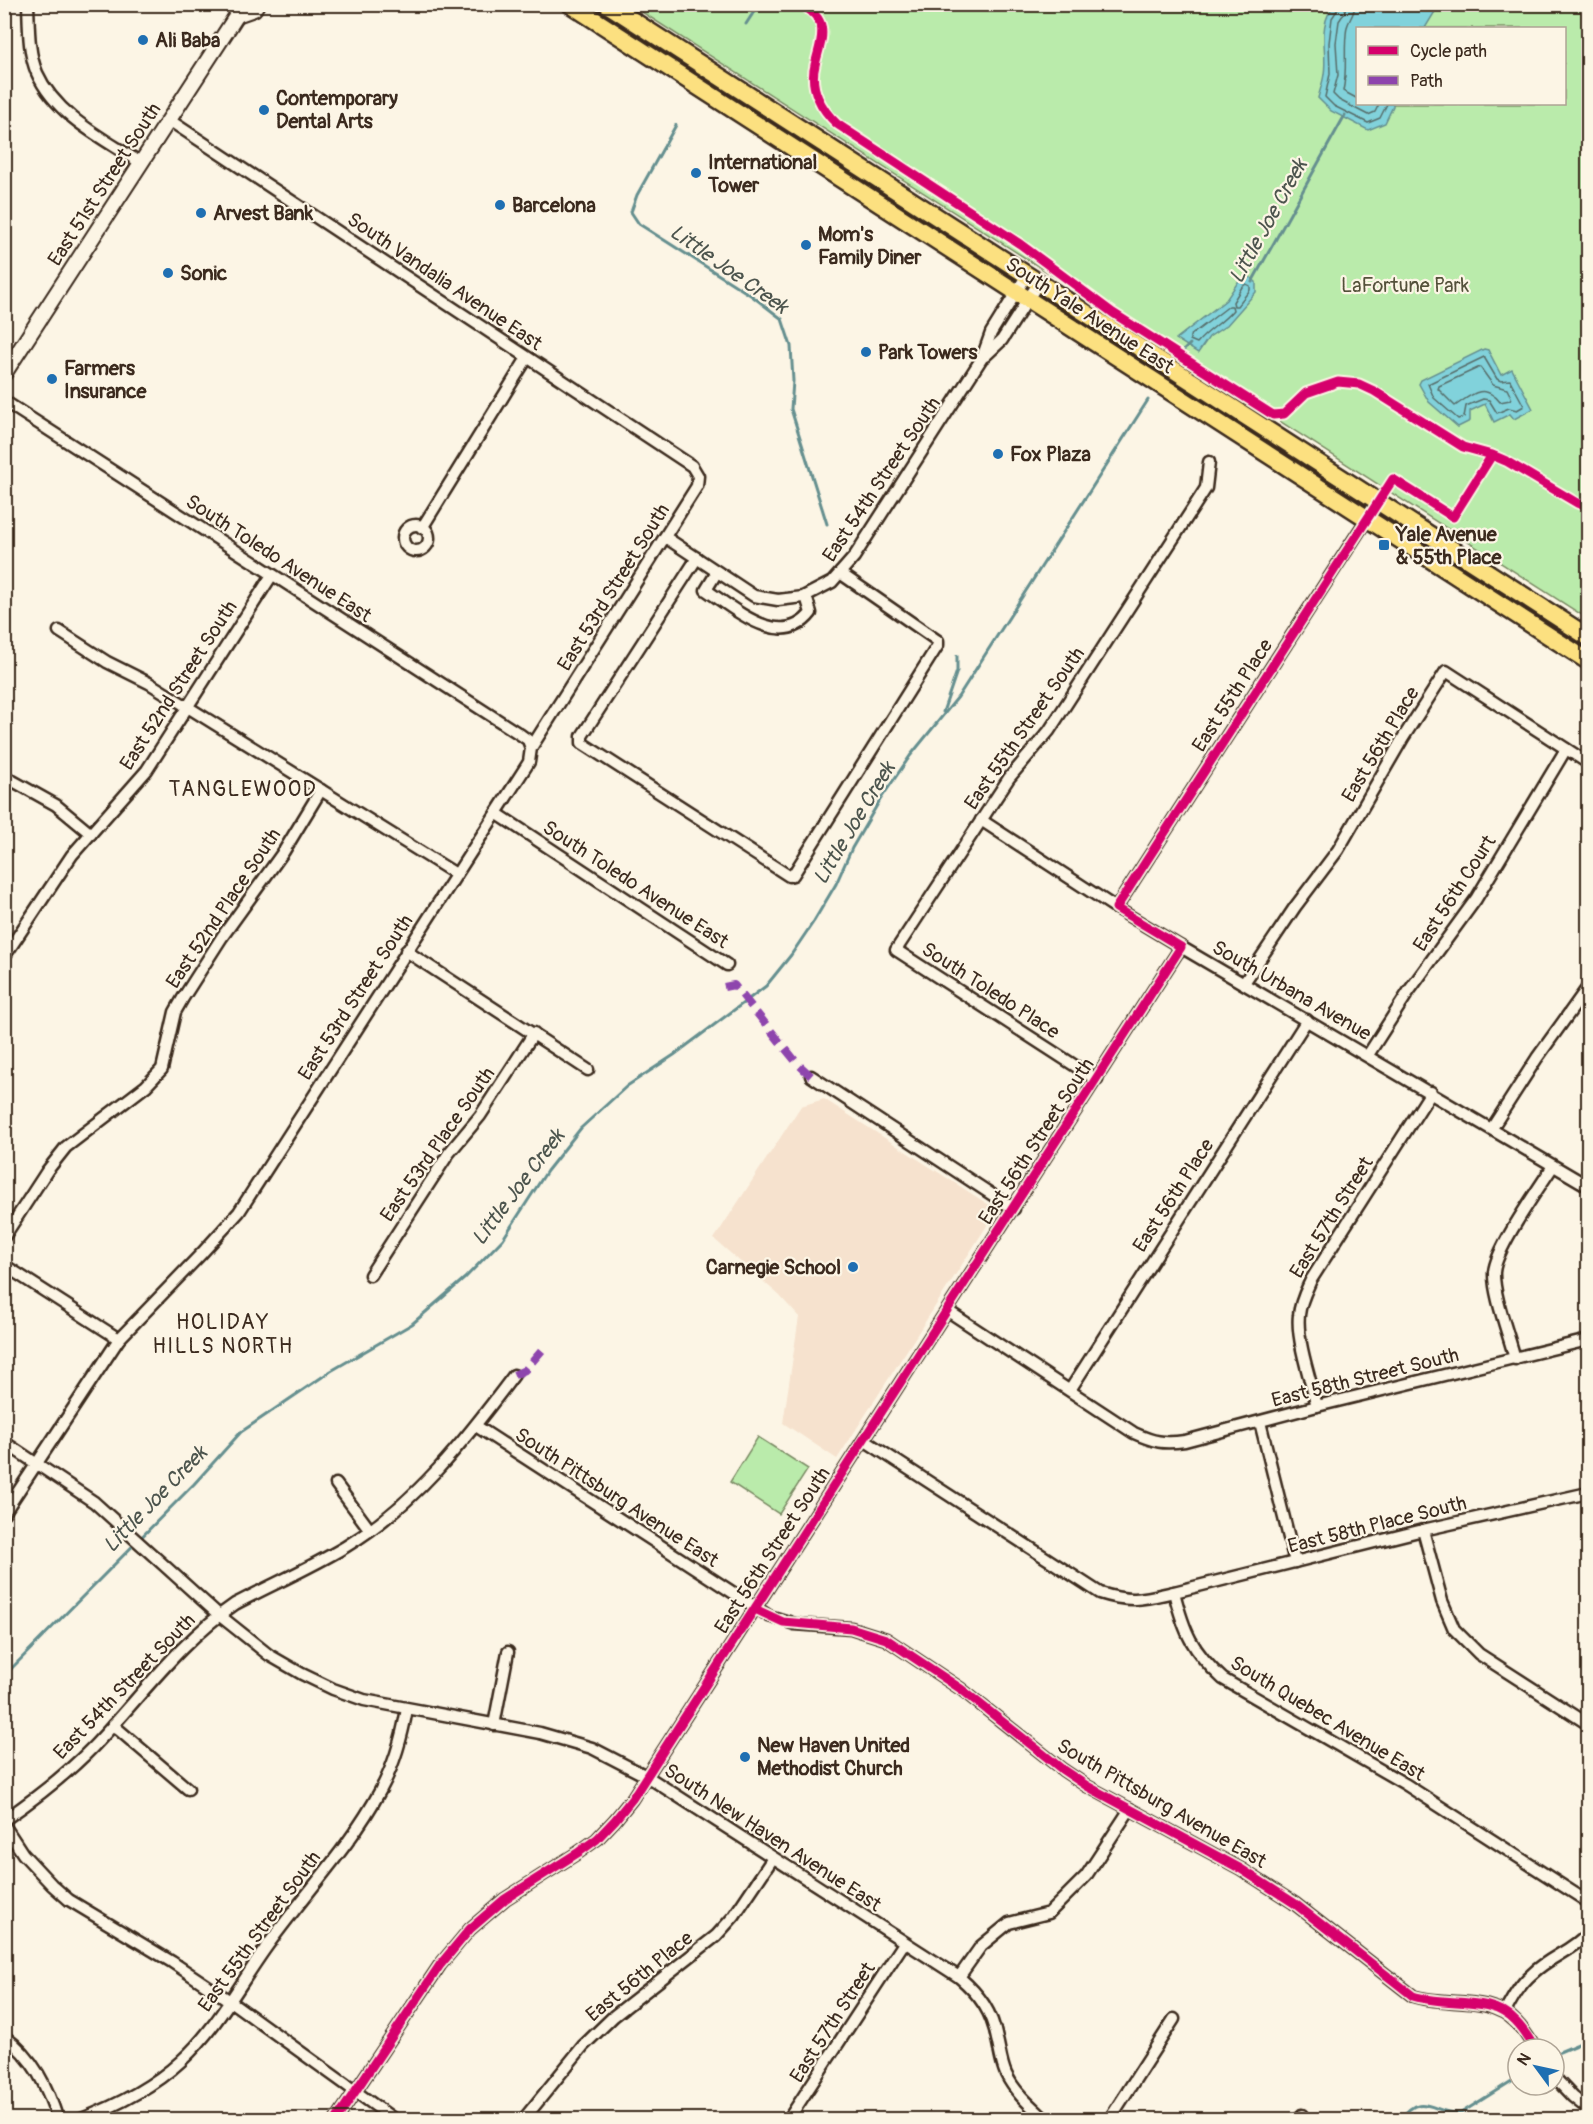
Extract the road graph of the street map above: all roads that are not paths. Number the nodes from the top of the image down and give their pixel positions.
1 (28, 4) edge
2 (257, 4) edge
3 (570, 4) edge
4 (608, 4) edge
5 (236, 10) edge
6 (169, 120) junction
7 (141, 163) junction
8 (1033, 279) junction
9 (1022, 296) junction
10 (527, 358) junction
11 (4, 374) edge
12 (4, 401) edge
13 (1209, 462) dead end
14 (698, 476) joint
15 (1378, 501) junction
16 (1367, 519) junction
17 (422, 528) dead end
18 (665, 537) junction
19 (697, 558) junction
20 (717, 572) junction
21 (840, 573) junction
22 (272, 575) junction
23 (806, 596) junction
24 (59, 631) dead end
25 (1588, 637) edge
26 (1588, 661) edge
27 (187, 706) junction
28 (531, 748) junction
29 (1566, 749) junction
30 (1588, 763) edge
31 (4, 776) edge
32 (321, 790) junction
33 (495, 813) junction
34 (981, 820) junction
35 (91, 834) junction
36 (456, 874) junction
37 (1116, 908) junction
38 (1181, 947) junction
39 (896, 950) joint
40 (406, 951) junction
41 (4, 957) edge
42 (727, 965) dead end
43 (1244, 983) junction
44 (1588, 987) edge
45 (1307, 1020) junction
46 (534, 1034) junction
47 (1368, 1055) junction
48 (588, 1070) dead end
49 (811, 1076) dead end
50 (1097, 1080) junction
51 (1431, 1092) junction
52 (1492, 1128) junction
53 (1553, 1166) junction
54 (1588, 1186) edge
55 (1014, 1209) junction
56 (4, 1236) edge
57 (4, 1265) edge
58 (370, 1275) dead end
59 (948, 1311) junction
60 (119, 1339) junction
61 (1588, 1340) edge
62 (1515, 1359) junction
63 (514, 1375) dead end
64 (1070, 1390) junction
65 (1317, 1406) junction
66 (1260, 1422) junction
67 (476, 1426) junction
68 (864, 1440) junction
69 (4, 1442) edge
70 (38, 1464) junction
71 (336, 1484) dead end
72 (1588, 1497) edge
73 (4, 1513) edge
74 (370, 1530) junction
75 (1423, 1530) junction
76 (1295, 1562) junction
77 (1174, 1592) junction
78 (756, 1609) junction
79 (219, 1615) junction
80 (508, 1652) dead end
81 (407, 1709) junction
82 (1588, 1724) edge
83 (113, 1725) junction
84 (494, 1725) junction
85 (648, 1777) junction
86 (188, 1789) dead end
87 (1130, 1809) junction
88 (4, 1820) edge
89 (4, 1825) edge
90 (773, 1858) junction
91 (1588, 1902) edge
92 (1588, 1933) edge
93 (904, 1943) junction
94 (959, 1977) junction
95 (230, 2001) junction
96 (1505, 2012) junction
97 (1174, 2019) dead end
98 (4, 2036) edge
99 (1527, 2037) edge
100 (355, 2090) junction
101 (1566, 2090) edge
102 (1588, 2109) edge
103 (58, 2120) edge
104 (79, 2120) edge
105 (336, 2120) edge
106 (395, 2120) edge
107 (523, 2120) edge
108 (788, 2120) edge
109 (1046, 2120) edge
110 (1109, 2120) edge

1 - 7 street
2 - 5 main road, East 51st Street South
3 - 9 main road, South Yale Avenue East
4 - 8 main road, South Yale Avenue East
5 - 6 main road, East 51st Street South
6 - 7 main road, East 51st Street South
6 - 10 street, South Vandalia Avenue East
7 - 11 main road, East 51st Street South
8 - 9 street, East 54th Street South
8 - 15 main road, South Yale Avenue East
9 - 16 main road, South Yale Avenue East
9 - 21 street, East 54th Street South
10 - 14 street, South Vandalia Avenue East
10 - 17 street
12 - 22 street, South Toledo Avenue East
13 - 34 street, East 55th Street South
14 - 18 street, East 53rd Street South
15 - 16 street, East 55th Place
15 - 25 main road, South Yale Avenue East
16 - 26 main road, South Yale Avenue East
16 - 37 street, East 55th Place
18 - 19 street, East 54th Street South
18 - 28 street, East 53rd Street South
19 - 20 street, East 54th Street South
19 - 21 street
20 - 23 street, East 54th Street South
20 - 23 street
21 - 23 street, East 54th Street South
22 - 27 street, East 52nd Street South
22 - 28 street, South Toledo Avenue East
24 - 27 street
27 - 32 street
27 - 35 street, East 52nd Street South
28 - 33 street, East 53rd Street South
29 - 30 street
29 - 43 street, East 56th Place
29 - 47 street, East 56th Court
31 - 35 street
32 - 36 street
32 - 56 street, East 52nd Place South
33 - 36 street, East 53rd Street South
33 - 42 street, South Toledo Avenue East
34 - 37 street, South Urbana Avenue
34 - 39 street, East 55th Street South
35 - 41 street, East 52nd Street South
36 - 40 street, East 53rd Street South
37 - 38 street, South Urbana Avenue
38 - 43 street, South Urbana Avenue
38 - 50 street, East 56th Street South
39 - 50 street, South Toledo Place
40 - 46 street
40 - 60 street, East 53rd Street South
43 - 45 street, South Urbana Avenue
44 - 52 street
45 - 47 street, South Urbana Avenue
45 - 64 street, East 56th Place
46 - 48 street
46 - 58 street, East 53rd Place South
47 - 51 street, South Urbana Avenue
49 - 55 street
50 - 55 street, East 56th Street South
51 - 52 street, South Urbana Avenue
51 - 65 street, East 57th Street
52 - 53 street, South Urbana Avenue
53 - 54 street, South Urbana Avenue
53 - 62 street
55 - 59 street, East 56th Street South
57 - 60 street
59 - 64 street
59 - 68 street, East 56th Street South
60 - 70 street, East 53rd Street South
61 - 62 street, East 58th Street South
62 - 65 street, East 58th Street South
63 - 67 street, East 54th Street South
64 - 66 street, East 58th Street South
65 - 66 street, East 58th Street South
66 - 76 street
67 - 74 street, East 54th Street South
67 - 78 street, South Pittsburg Avenue East
68 - 77 street
68 - 78 street, East 56th Street South
69 - 70 street, South New Haven Avenue East
70 - 73 street, East 53rd Street South
70 - 79 street, South New Haven Avenue East
71 - 74 street
72 - 75 street, East 58th Place South
74 - 79 street, East 54th Street South
75 - 76 street, East 58th Place South
75 - 82 street
76 - 77 street, East 58th Place South
77 - 91 street, South Quebec Avenue East
78 - 85 street, East 56th Street South
78 - 87 street, South Pittsburg Avenue East
79 - 81 street, South New Haven Avenue East
79 - 83 street, East 54th Street South
80 - 84 street
81 - 84 street, South New Haven Avenue East
81 - 95 street, East 55th Street South
83 - 86 street
83 - 88 street, East 54th Street South
84 - 85 street, South New Haven Avenue East
85 - 90 street, South New Haven Avenue East
85 - 100 street, East 56th Street South
87 - 94 street
87 - 96 street, South Pittsburg Avenue East
89 - 95 street
90 - 93 street, South New Haven Avenue East
90 - 107 street, East 56th Place
92 - 96 street
93 - 94 street, South New Haven Avenue East
93 - 108 street, East 57th Street
94 - 109 street, South New Haven Avenue East
95 - 100 street
95 - 104 street, East 55th Street South
96 - 99 street
97 - 110 street
98 - 103 street
100 - 105 street, East 56th Street South
100 - 106 street
101 - 102 street

